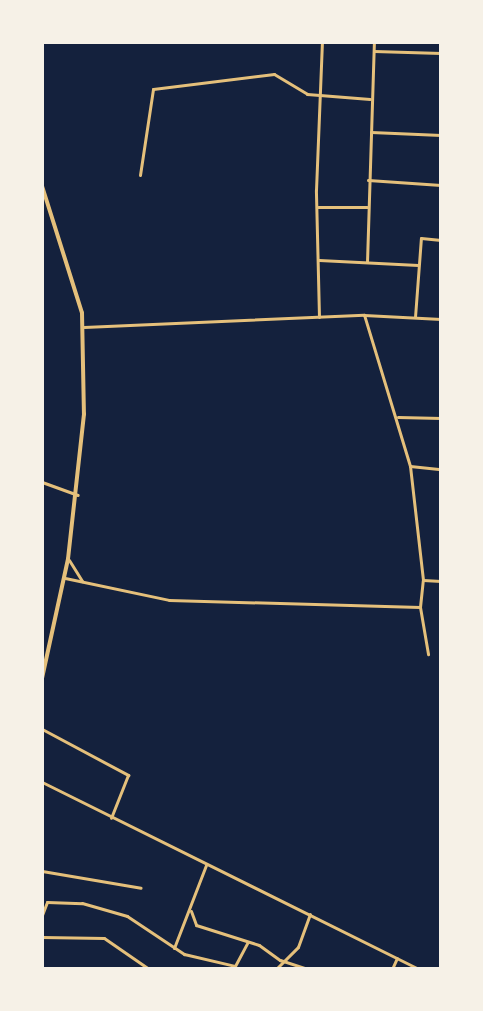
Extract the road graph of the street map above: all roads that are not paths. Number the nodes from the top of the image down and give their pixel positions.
1 (322, 42) edge
2 (374, 42) edge
3 (374, 51) junction
4 (441, 53) edge
5 (321, 96) junction
6 (370, 99) junction
7 (371, 132) junction
8 (441, 135) edge
9 (140, 175) dead end
10 (368, 180) junction
11 (441, 185) edge
12 (42, 186) edge
13 (318, 207) junction
14 (367, 207) junction
15 (441, 240) edge
16 (319, 260) junction
17 (367, 262) junction
18 (418, 265) junction
19 (364, 315) junction
20 (320, 317) junction
21 (415, 317) junction
22 (441, 319) edge
23 (84, 327) junction
24 (441, 414) edge
25 (398, 417) junction
26 (440, 418) edge
27 (410, 466) junction
28 (441, 469) edge
29 (42, 482) edge
30 (78, 495) junction
31 (68, 559) junction
32 (65, 578) junction
33 (423, 580) junction
34 (441, 580) edge
35 (82, 581) junction
36 (420, 607) junction
37 (428, 654) dead end
38 (42, 678) edge
39 (42, 729) edge
40 (42, 782) edge
41 (111, 818) junction
42 (206, 865) junction
43 (42, 871) edge
44 (141, 888) dead end
45 (191, 911) junction
46 (310, 914) junction
47 (42, 915) edge
48 (42, 937) edge
49 (248, 942) junction
50 (174, 948) junction
51 (397, 958) junction
52 (280, 960) junction
53 (149, 969) edge
54 (276, 969) edge
55 (307, 969) edge
56 (392, 969) edge
57 (418, 969) edge

1 - 5 street
2 - 3 street
3 - 4 street
3 - 6 street
5 - 6 street
5 - 9 street
5 - 13 street
6 - 7 street
7 - 8 street
7 - 10 street
10 - 11 street
10 - 14 street
12 - 23 main road
13 - 14 street
13 - 16 street
14 - 17 street
15 - 18 street
16 - 17 street
16 - 20 street
17 - 18 street
18 - 21 street
19 - 20 street
19 - 21 street
19 - 25 street
20 - 23 street
21 - 22 street
23 - 30 main road
24 - 26 street
25 - 26 street
25 - 27 street
27 - 28 street
27 - 33 street
29 - 30 street
30 - 31 main road
31 - 32 main road
31 - 35 street
32 - 35 street
32 - 38 main road
33 - 34 street
33 - 36 street
35 - 36 street
36 - 37 street
39 - 41 street
40 - 41 street
41 - 42 street
42 - 45 street
42 - 46 street
43 - 44 street
45 - 49 street
45 - 50 street
46 - 51 street
46 - 52 street
47 - 50 street
48 - 53 street
49 - 50 street
49 - 52 street
51 - 56 street
51 - 57 street
52 - 54 street
52 - 55 street

